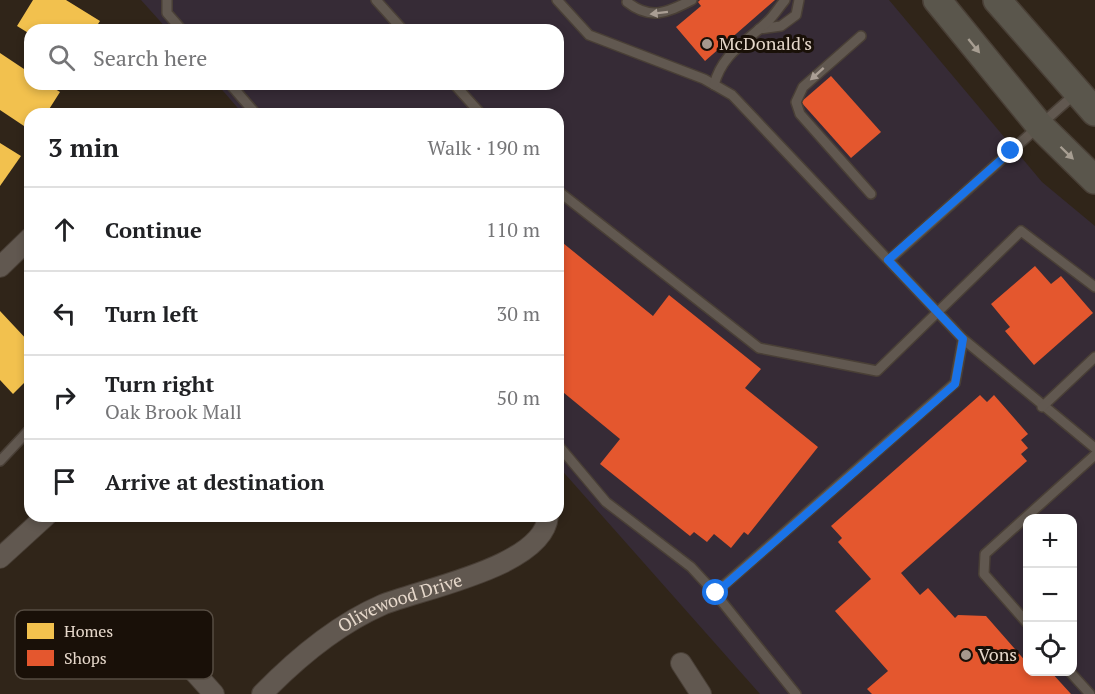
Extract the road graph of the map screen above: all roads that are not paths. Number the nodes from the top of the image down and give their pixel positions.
1 (167, 0) edge
2 (376, 0) edge
3 (557, 0) edge
4 (692, 0) edge
5 (785, 0) edge
6 (799, 0) edge
7 (938, 0) edge
8 (996, 0) edge
9 (627, 2) dead end
10 (177, 24) edge
11 (398, 24) edge
12 (759, 29) junction
13 (861, 36) dead end
14 (714, 85) junction
15 (235, 90) edge
16 (459, 90) edge
17 (1086, 103) edge
18 (251, 108) edge
19 (476, 108) edge
20 (1040, 126) junction
21 (1095, 180) edge
22 (871, 194) dead end
23 (564, 196) edge
24 (24, 243) edge
25 (888, 260) junction
26 (0, 267) edge
27 (1095, 287) edge
28 (937, 312) junction
29 (963, 339) junction
30 (1095, 357) edge
31 (1042, 406) junction
32 (24, 435) edge
33 (1095, 448) edge
34 (564, 451) edge
35 (1095, 455) edge
36 (0, 461) edge
37 (39, 522) edge
38 (546, 522) edge
39 (0, 558) edge
40 (716, 593) junction
41 (1026, 622) edge
42 (681, 663) dead end
43 (1074, 676) edge
44 (201, 679) edge
45 (214, 694) edge
46 (262, 694) edge
47 (701, 694) edge
48 (796, 694) edge
49 (1090, 694) edge

1 - 10 lane
2 - 11 lane
3 - 14 lane
4 -> 9 lane
5 - 12 lane
6 - 12 lane
7 -> 20 main road
8 - 17 main road
12 - 14 lane
13 -> 22 lane
14 - 25 lane
15 - 18 lane
16 - 19 lane
17 - 20 lane
20 -> 21 main road
20 - 25 lane
23 - 28 lane
24 - 26 street
25 - 28 lane
27 - 28 lane
28 - 29 lane
29 - 31 lane
29 - 40 lane
30 - 31 lane
31 - 33 lane
32 - 36 lane
34 - 40 lane
35 - 41 lane
37 - 39 street
38 - 46 street, Olivewood Drive
40 - 48 lane
42 - 47 street
43 - 49 lane
44 - 45 street

